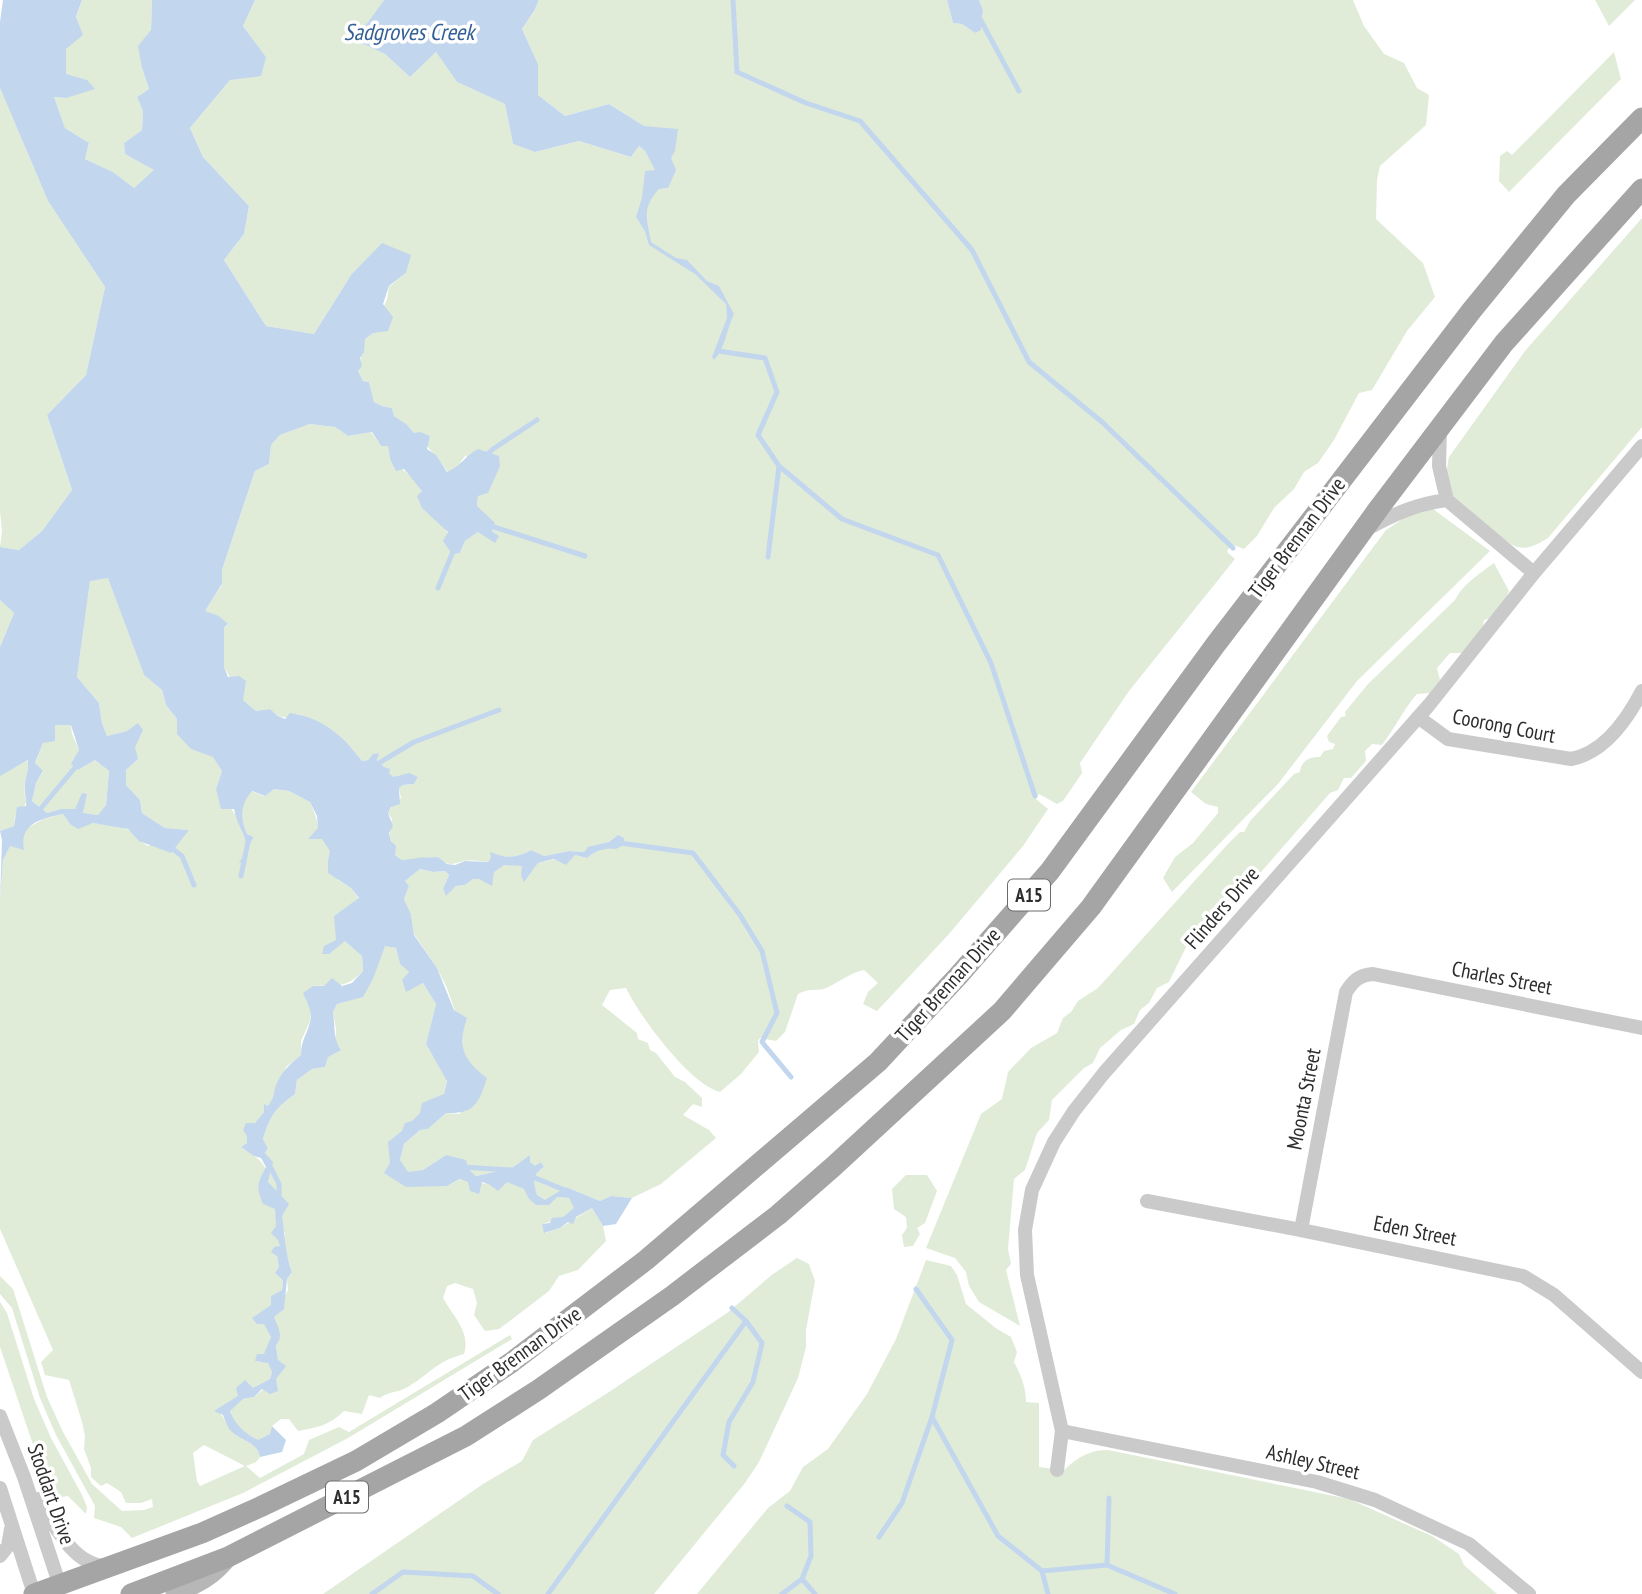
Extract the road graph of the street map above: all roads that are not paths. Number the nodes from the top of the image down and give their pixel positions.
1 (1642, 118) edge
2 (1642, 189) edge
3 (1440, 428) junction
4 (1642, 446) edge
5 (1447, 500) junction
6 (1361, 532) junction
7 (1534, 573) junction
8 (1642, 691) edge
9 (1418, 717) junction
10 (1355, 979) joint
11 (1642, 1027) edge
12 (1147, 1201) dead end
13 (1301, 1230) junction
14 (1642, 1371) edge
15 (0, 1416) edge
16 (1062, 1431) junction
17 (1057, 1469) dead end
18 (24, 1477) junction
19 (0, 1488) edge
20 (8, 1518) junction
21 (0, 1556) edge
22 (228, 1557) junction
23 (127, 1562) junction
24 (61, 1590) edge
25 (34, 1594) edge
26 (131, 1594) edge
27 (174, 1594) edge
28 (1529, 1594) edge

1 - 23 main road, Tiger Brennan Drive / A15
2 - 3 main road, Tiger Brennan Drive / A15
3 - 5 street
3 - 6 main road, Tiger Brennan Drive / A15
4 - 7 street, Flinders Drive
5 - 6 street
5 - 7 street
6 - 22 main road, Tiger Brennan Drive / A15
7 - 9 street, Flinders Drive
8 - 9 street, Coorong Court
9 - 16 street, Flinders Drive
10 - 11 street, Charles Street
10 - 13 street, Moonta Street
12 - 13 street, Eden Street
13 - 14 street, Eden Street
15 - 18 street, Stoddart Drive
16 - 17 street, Flinders Drive
16 - 28 street, Ashley Street
18 - 23 street
18 - 24 street, Stoddart Drive
19 - 20 street
20 - 21 street
20 - 25 street
22 - 26 main road, Tiger Brennan Drive / A15
22 - 27 main road
23 - 24 main road, Tiger Brennan Drive / A15
24 - 25 main road, Tiger Brennan Drive / A15

